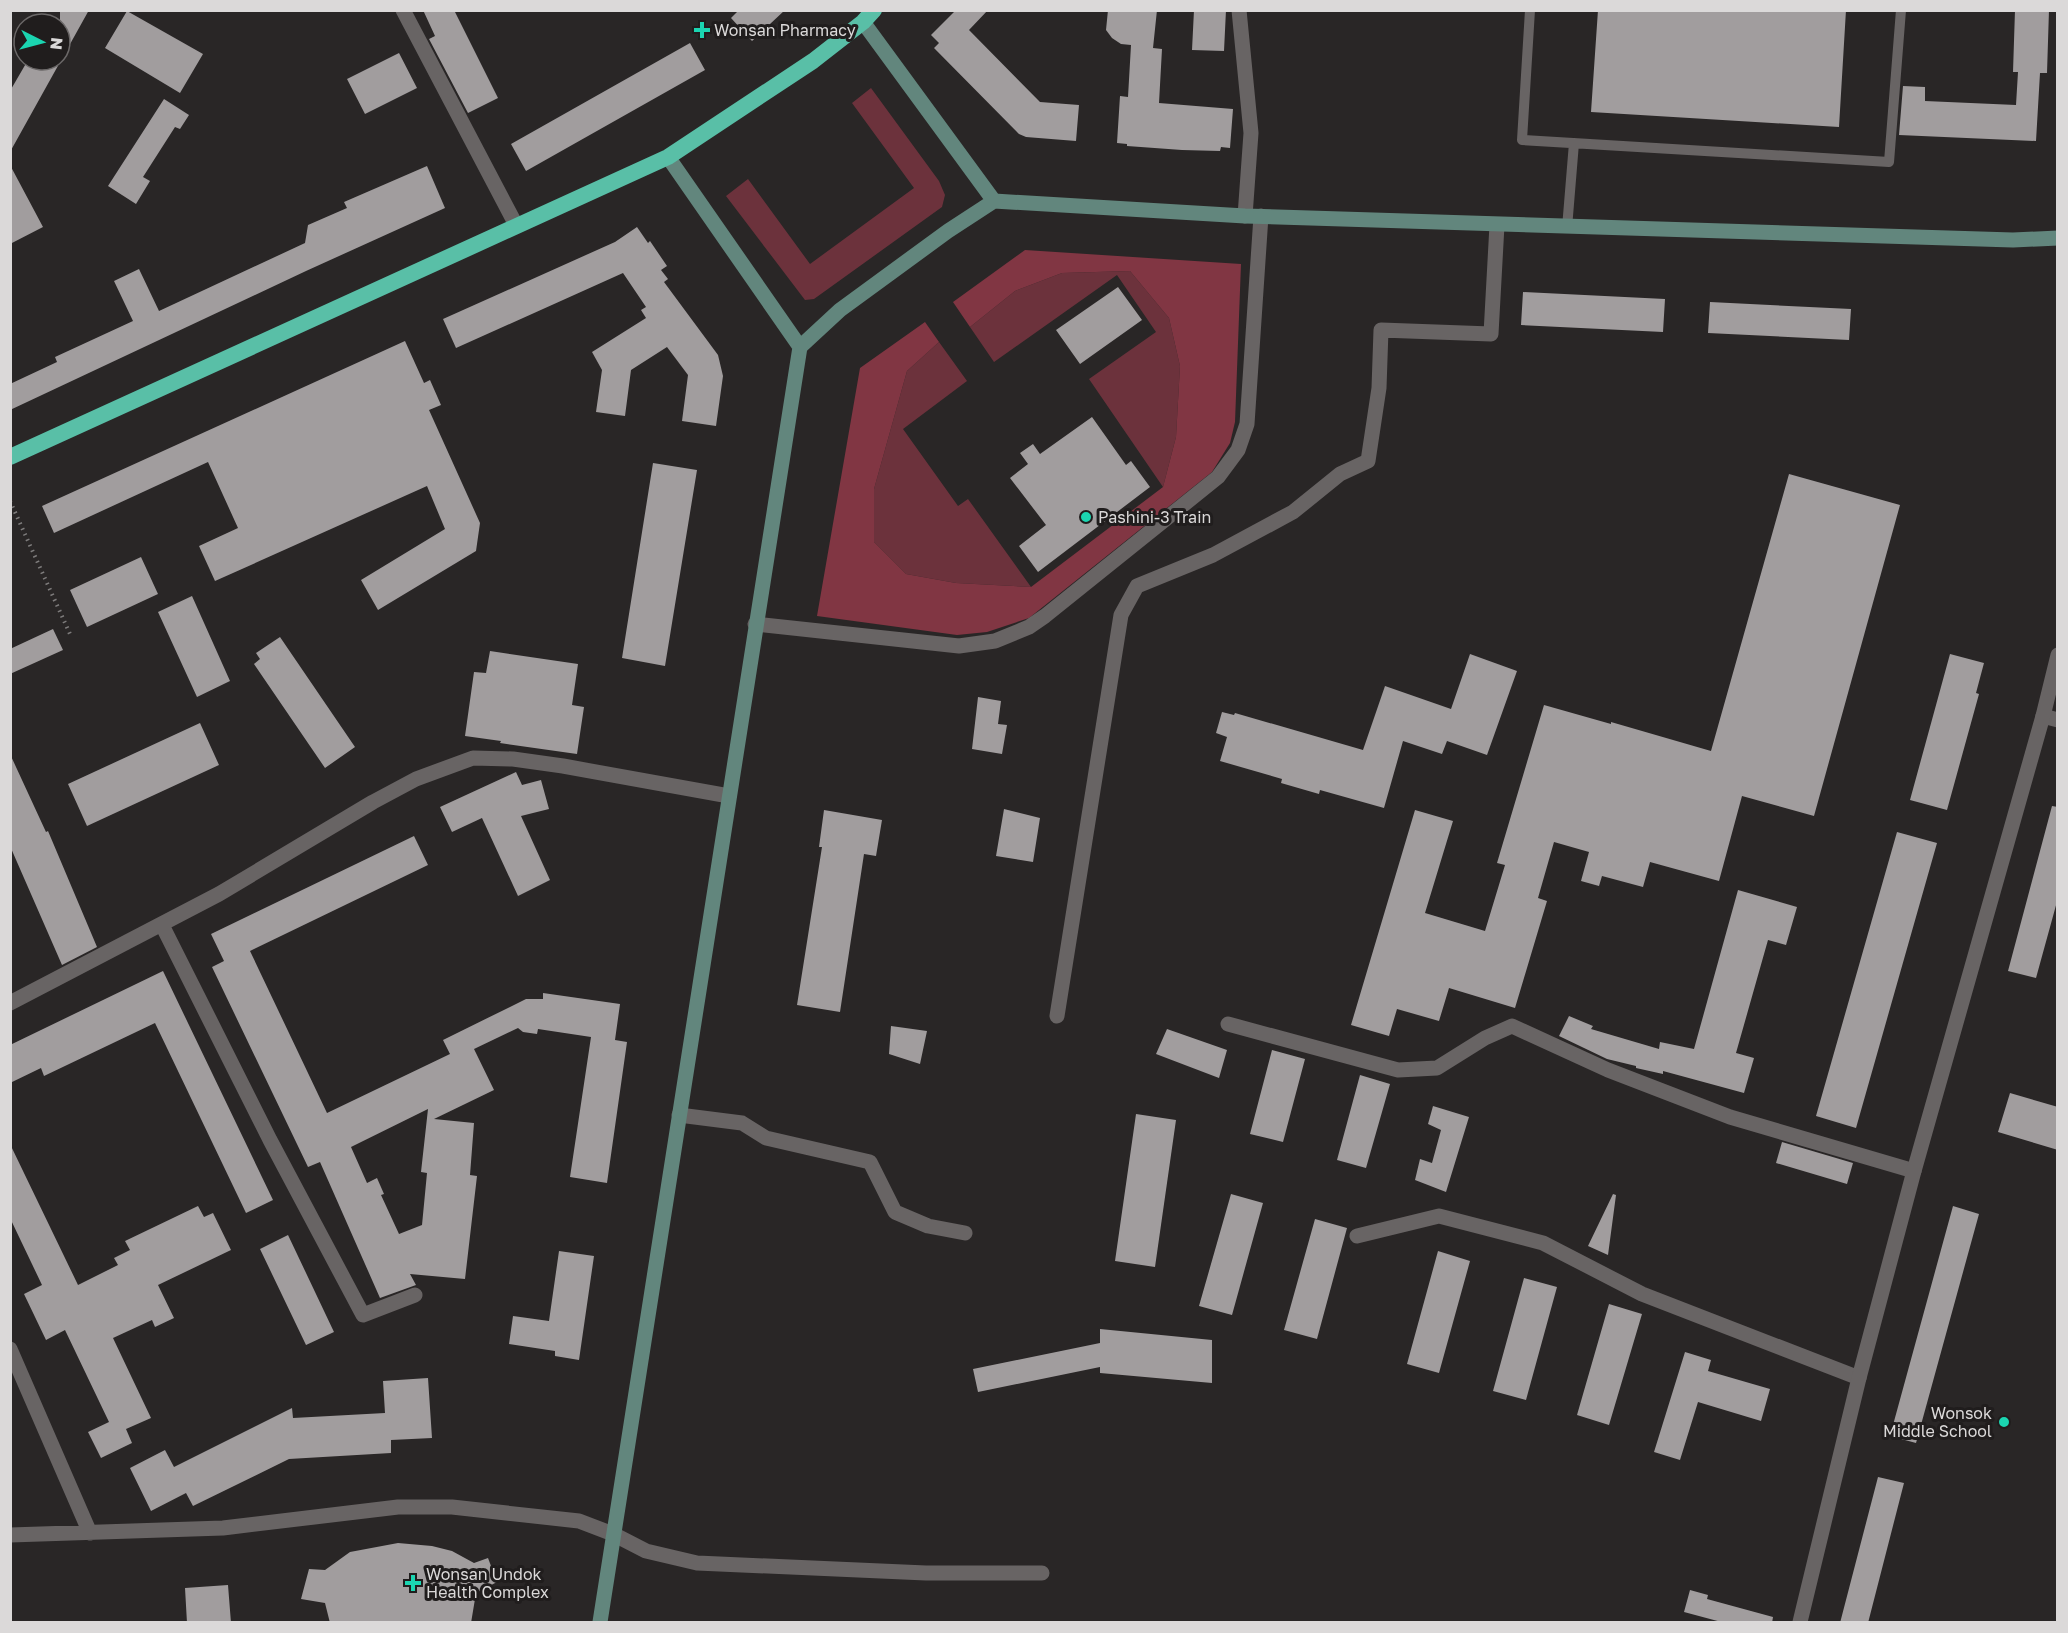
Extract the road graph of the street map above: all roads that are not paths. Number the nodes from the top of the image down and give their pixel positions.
1 (403, 10) edge
2 (1239, 10) edge
3 (1530, 10) edge
4 (1901, 10) edge
5 (869, 16) edge
6 (1574, 143) junction
7 (668, 157) junction
8 (994, 201) junction
9 (1245, 216) junction
10 (1261, 216) junction
11 (516, 225) junction
12 (1497, 225) junction
13 (1567, 228) junction
14 (2058, 238) edge
15 (800, 347) junction
16 (10, 457) edge
17 (755, 624) junction
18 (2058, 656) edge
19 (2050, 718) edge
20 (729, 796) junction
21 (162, 925) junction
22 (10, 1004) edge
23 (1057, 1016) dead end
24 (1228, 1024) dead end
25 (679, 1115) junction
26 (1914, 1171) junction
27 (965, 1233) dead end
28 (1357, 1236) dead end
29 (415, 1295) dead end
30 (10, 1348) edge
31 (1859, 1378) junction
32 (90, 1533) junction
33 (613, 1534) junction
34 (10, 1535) edge
35 (1042, 1574) dead end
36 (600, 1623) edge
37 (1800, 1623) edge

1 - 11 street
2 - 9 street
3 - 6 lane
4 - 6 lane
5 - 7 highway
5 - 8 main road
6 - 13 lane
7 - 11 highway
7 - 15 main road
8 - 9 main road
8 - 15 main road
9 - 10 main road
10 - 12 main road
10 - 17 street
11 - 16 highway
12 - 13 main road
12 - 23 street
13 - 14 main road
15 - 17 main road
17 - 20 main road
18 - 19 street
19 - 26 street
20 - 21 street
20 - 25 main road
21 - 22 street
21 - 29 street
24 - 26 street
25 - 27 street
25 - 33 main road
26 - 31 street
28 - 31 street
30 - 32 street
31 - 37 street
32 - 33 street
32 - 34 street
33 - 35 street
33 - 36 main road

